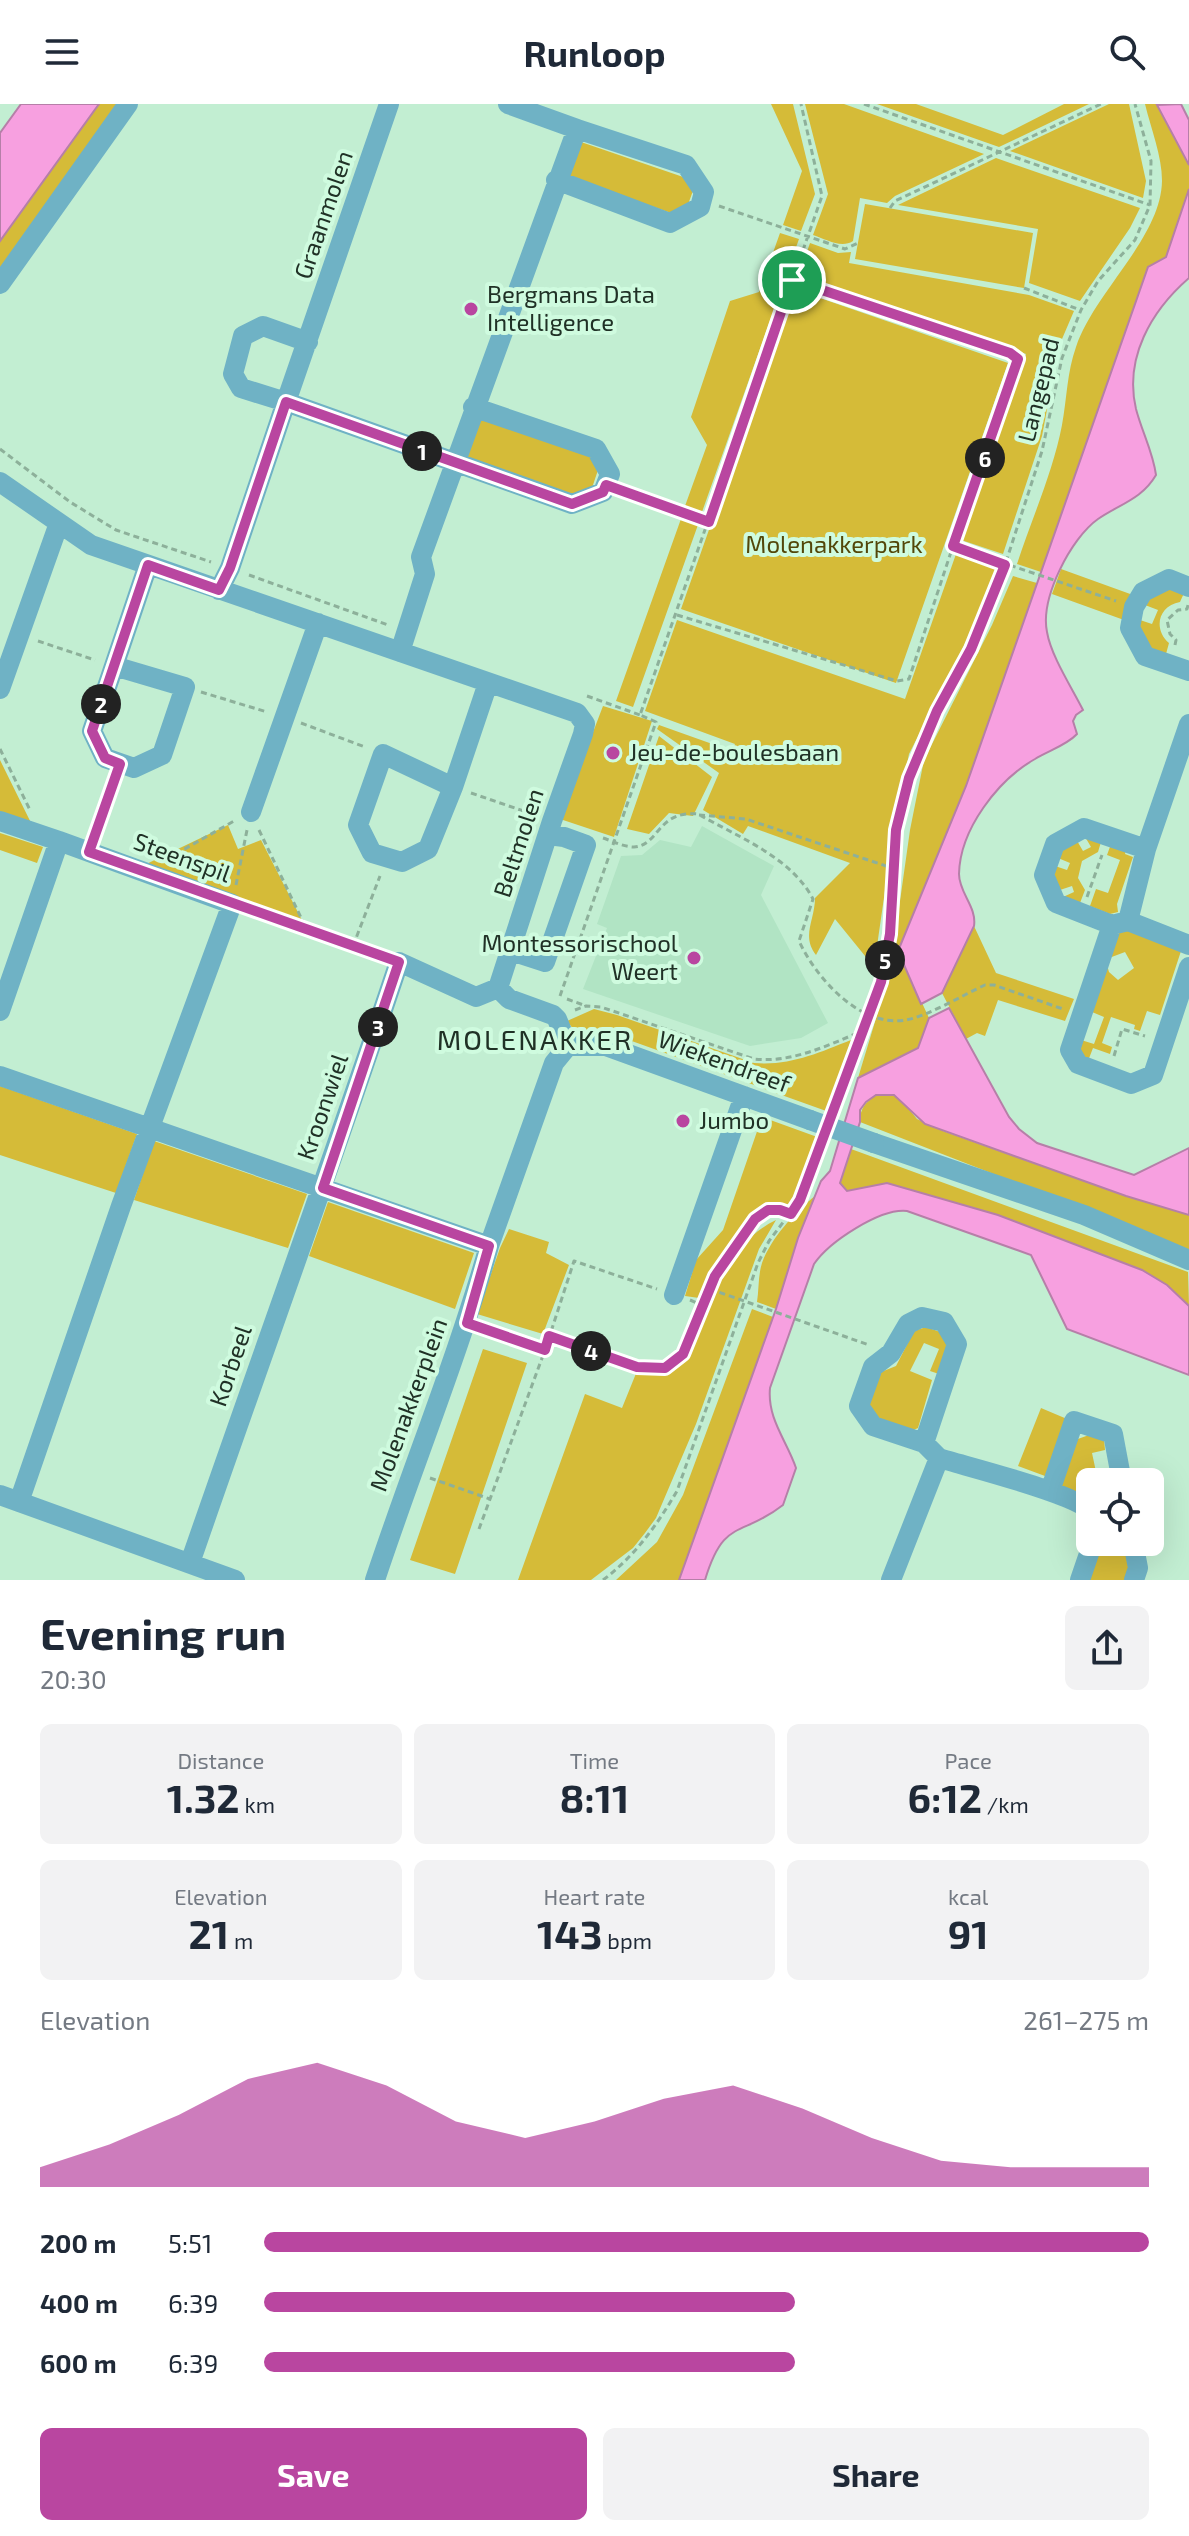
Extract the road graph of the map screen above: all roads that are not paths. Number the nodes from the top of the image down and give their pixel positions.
1 (128, 104) edge
2 (389, 104) edge
3 (508, 104) edge
4 (577, 129) junction
5 (556, 180) junction
6 (0, 284) edge
7 (308, 342) junction
8 (286, 402) junction
9 (473, 407) junction
10 (454, 462) junction
11 (0, 482) edge
12 (59, 523) junction
13 (148, 565) junction
14 (1189, 587) edge
15 (219, 590) junction
16 (318, 623) junction
17 (400, 652) junction
18 (114, 666) junction
19 (1179, 667) edge
20 (488, 683) junction
21 (0, 689) edge
22 (1189, 724) edge
23 (1182, 765) edge
24 (453, 787) junction
25 (251, 812) road end
26 (0, 821) edge
27 (550, 828) junction
28 (50, 838) junction
29 (1146, 849) junction
30 (1120, 923) junction
31 (1189, 945) edge
32 (511, 951) junction
33 (1189, 967) edge
34 (498, 988) junction
35 (0, 1011) edge
36 (568, 1046) junction
37 (0, 1076) edge
38 (744, 1096) junction
39 (150, 1127) junction
40 (323, 1188) junction
41 (489, 1246) junction
42 (1189, 1260) edge
43 (674, 1295) road end
44 (924, 1443) junction
45 (939, 1458) junction
46 (1119, 1468) edge
47 (1050, 1491) junction
48 (10, 1499) edge
49 (1076, 1501) edge
50 (1088, 1556) edge
51 (1136, 1556) edge
52 (190, 1563) junction
53 (235, 1580) edge
54 (375, 1580) edge
55 (891, 1580) edge
56 (1080, 1580) edge
57 (1134, 1580) edge

1 - 6 street
2 - 7 street, Graanmolen
3 - 4 street
4 - 5 street
4 - 5 street
5 - 9 street
7 - 8 street, Graanmolen
7 - 8 street
8 - 10 street
8 - 15 street, Graanmolen
9 - 10 street
9 - 10 street
10 - 17 street
11 - 12 street, Beltmolen
12 - 13 street, Beltmolen
12 - 21 street
13 - 15 street, Beltmolen
13 - 18 street
14 - 19 street
15 - 16 street, Beltmolen
16 - 17 street, Beltmolen
16 - 25 street
17 - 20 street, Beltmolen
18 - 18 street
20 - 24 street
20 - 27 street, Beltmolen
22 - 23 street
23 - 29 street
24 - 24 street
26 - 28 street, Steenspil
27 - 32 street, Beltmolen
27 - 32 street
28 - 35 street
28 - 39 street, Steenspil
29 - 30 street
29 - 30 street
30 - 31 street
30 - 33 street
32 - 34 street, Beltmolen
34 - 36 street
34 - 40 street, Kroonwiel
36 - 38 street, Wiekendreef
36 - 41 street
37 - 39 street
38 - 42 street, Wiekendreef, bridge
38 - 43 street
39 - 40 street
39 - 48 street
40 - 41 street
40 - 52 street, Korbeel
41 - 54 street, Molenakkerplein
44 - 44 street
44 - 45 street
45 - 47 street
45 - 55 street
46 - 47 street
47 - 49 street
48 - 52 street
50 - 56 street
51 - 57 street
52 - 53 street

